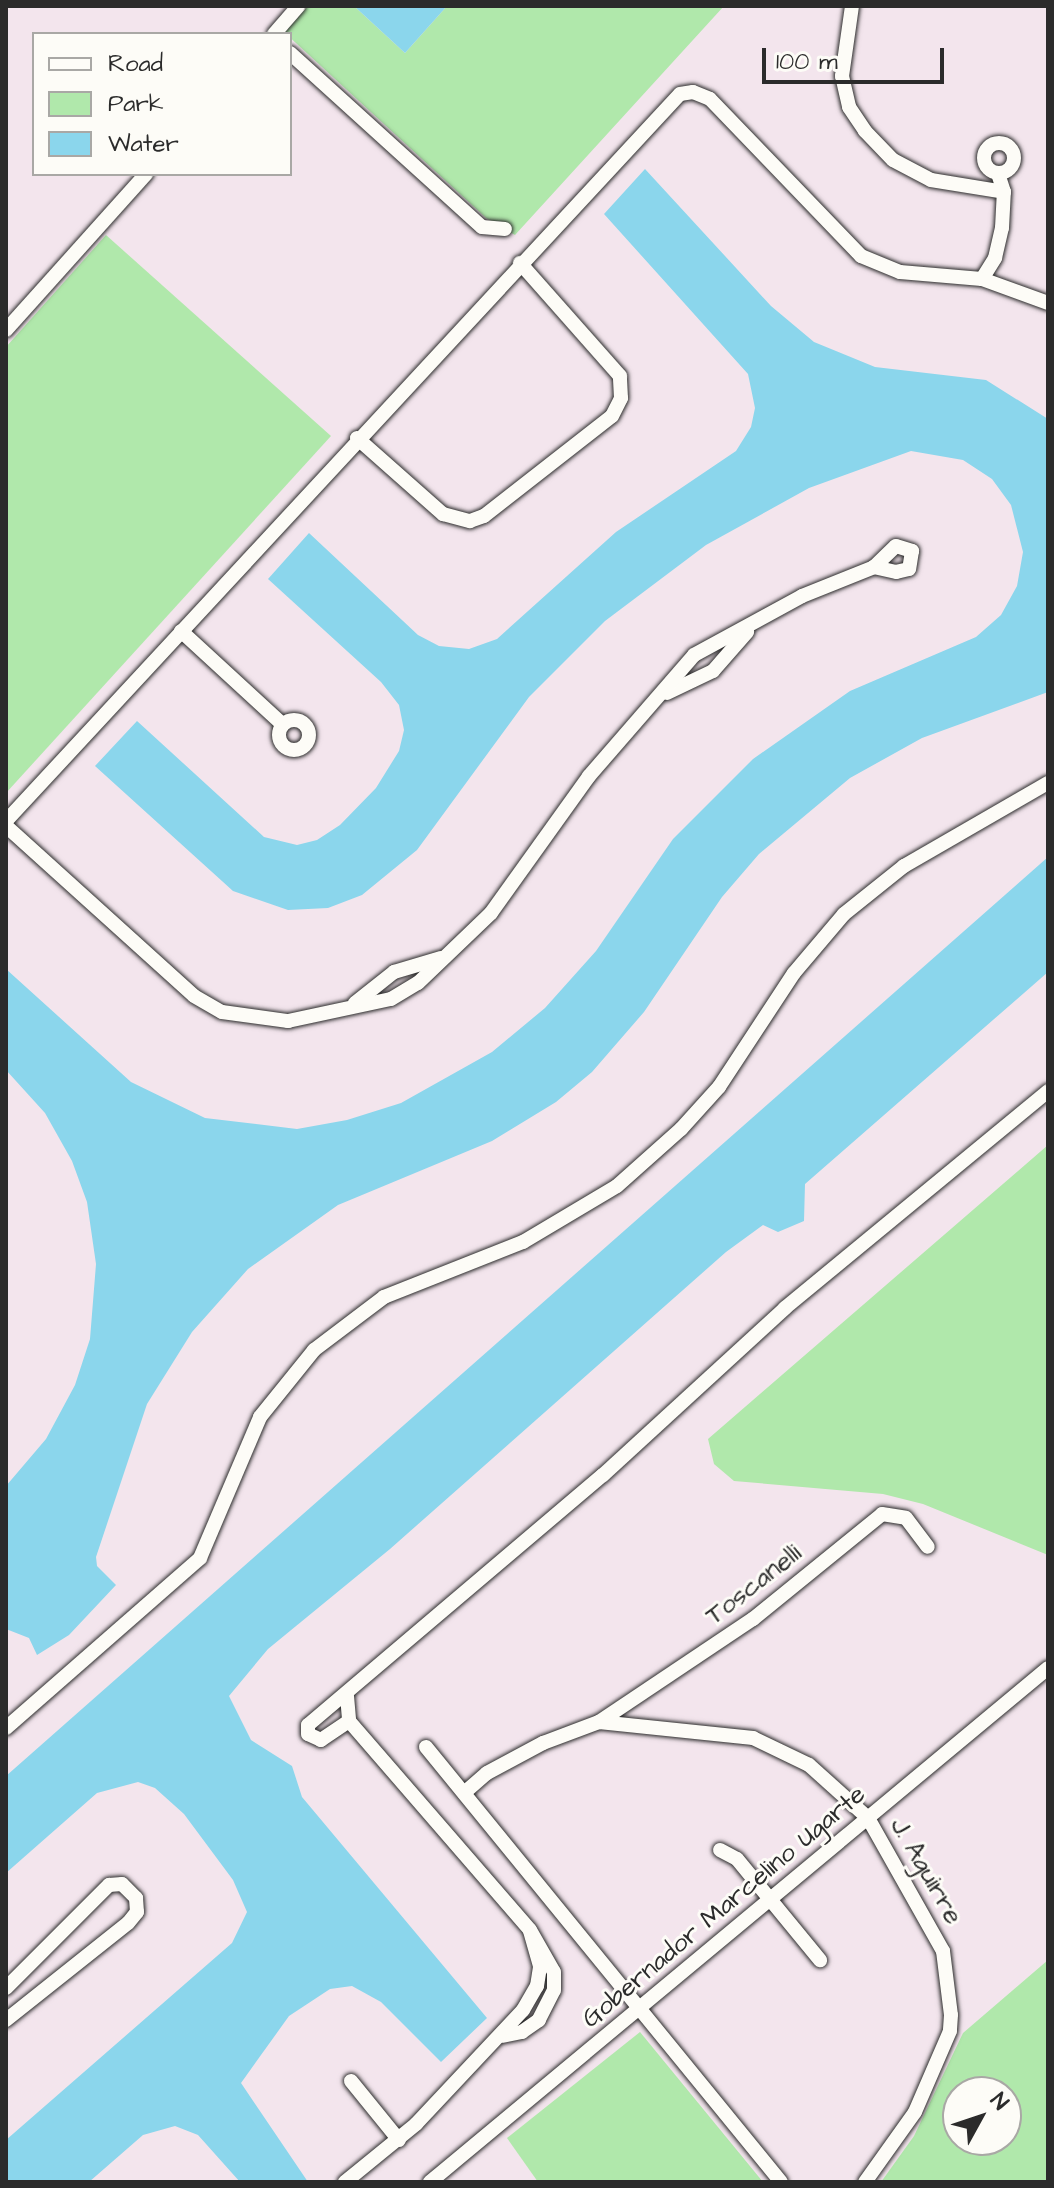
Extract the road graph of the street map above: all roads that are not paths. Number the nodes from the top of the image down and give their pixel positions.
1 (298, 6) edge
2 (852, 6) edge
3 (276, 32) edge
4 (292, 55) edge
5 (998, 173) dead end
6 (144, 176) edge
7 (1004, 192) junction
8 (505, 229) dead end
9 (520, 263) junction
10 (982, 279) junction
11 (1048, 303) edge
12 (6, 330) edge
13 (357, 438) junction
14 (874, 567) dead end
15 (749, 628) junction
16 (181, 631) junction
17 (664, 694) junction
18 (282, 724) dead end
19 (1048, 783) edge
20 (6, 824) edge
21 (441, 958) junction
22 (355, 1003) junction
23 (1048, 1091) edge
24 (928, 1547) dead end
25 (1048, 1668) edge
26 (347, 1696) junction
27 (349, 1721) junction
28 (599, 1722) junction
29 (6, 1728) edge
30 (426, 1747) dead end
31 (464, 1793) junction
32 (868, 1818) junction
33 (720, 1850) dead end
34 (770, 1902) junction
35 (820, 1960) dead end
36 (6, 1988) edge
37 (638, 2010) junction
38 (6, 2020) edge
39 (351, 2081) dead end
40 (399, 2140) junction
41 (345, 2182) edge
42 (430, 2182) edge
43 (781, 2182) edge
44 (865, 2182) edge

1 - 3 street
2 - 7 street
4 - 8 street
5 - 7 street
6 - 12 street
7 - 10 street
9 - 10 street
9 - 13 street
9 - 13 street
10 - 11 street
13 - 16 street
14 - 15 street
15 - 17 street
15 - 17 street
16 - 18 street
16 - 20 street
17 - 21 street
19 - 29 street
20 - 22 street
21 - 22 street
21 - 22 street
23 - 26 street
24 - 28 street, Toscanelli
25 - 32 street, Gobernador Marcelino Ugarte
26 - 27 street
26 - 27 street
27 - 40 street
28 - 31 street, J. Aguirre
28 - 32 street, J. Aguirre
30 - 31 street
31 - 37 street
32 - 34 street, Gobernador Marcelino Ugarte
32 - 44 street, J. Aguirre
33 - 34 street
34 - 35 street
34 - 37 street, Gobernador Marcelino Ugarte
36 - 38 street
37 - 42 street, Gobernador Marcelino Ugarte
37 - 43 street
39 - 40 street
40 - 41 street

